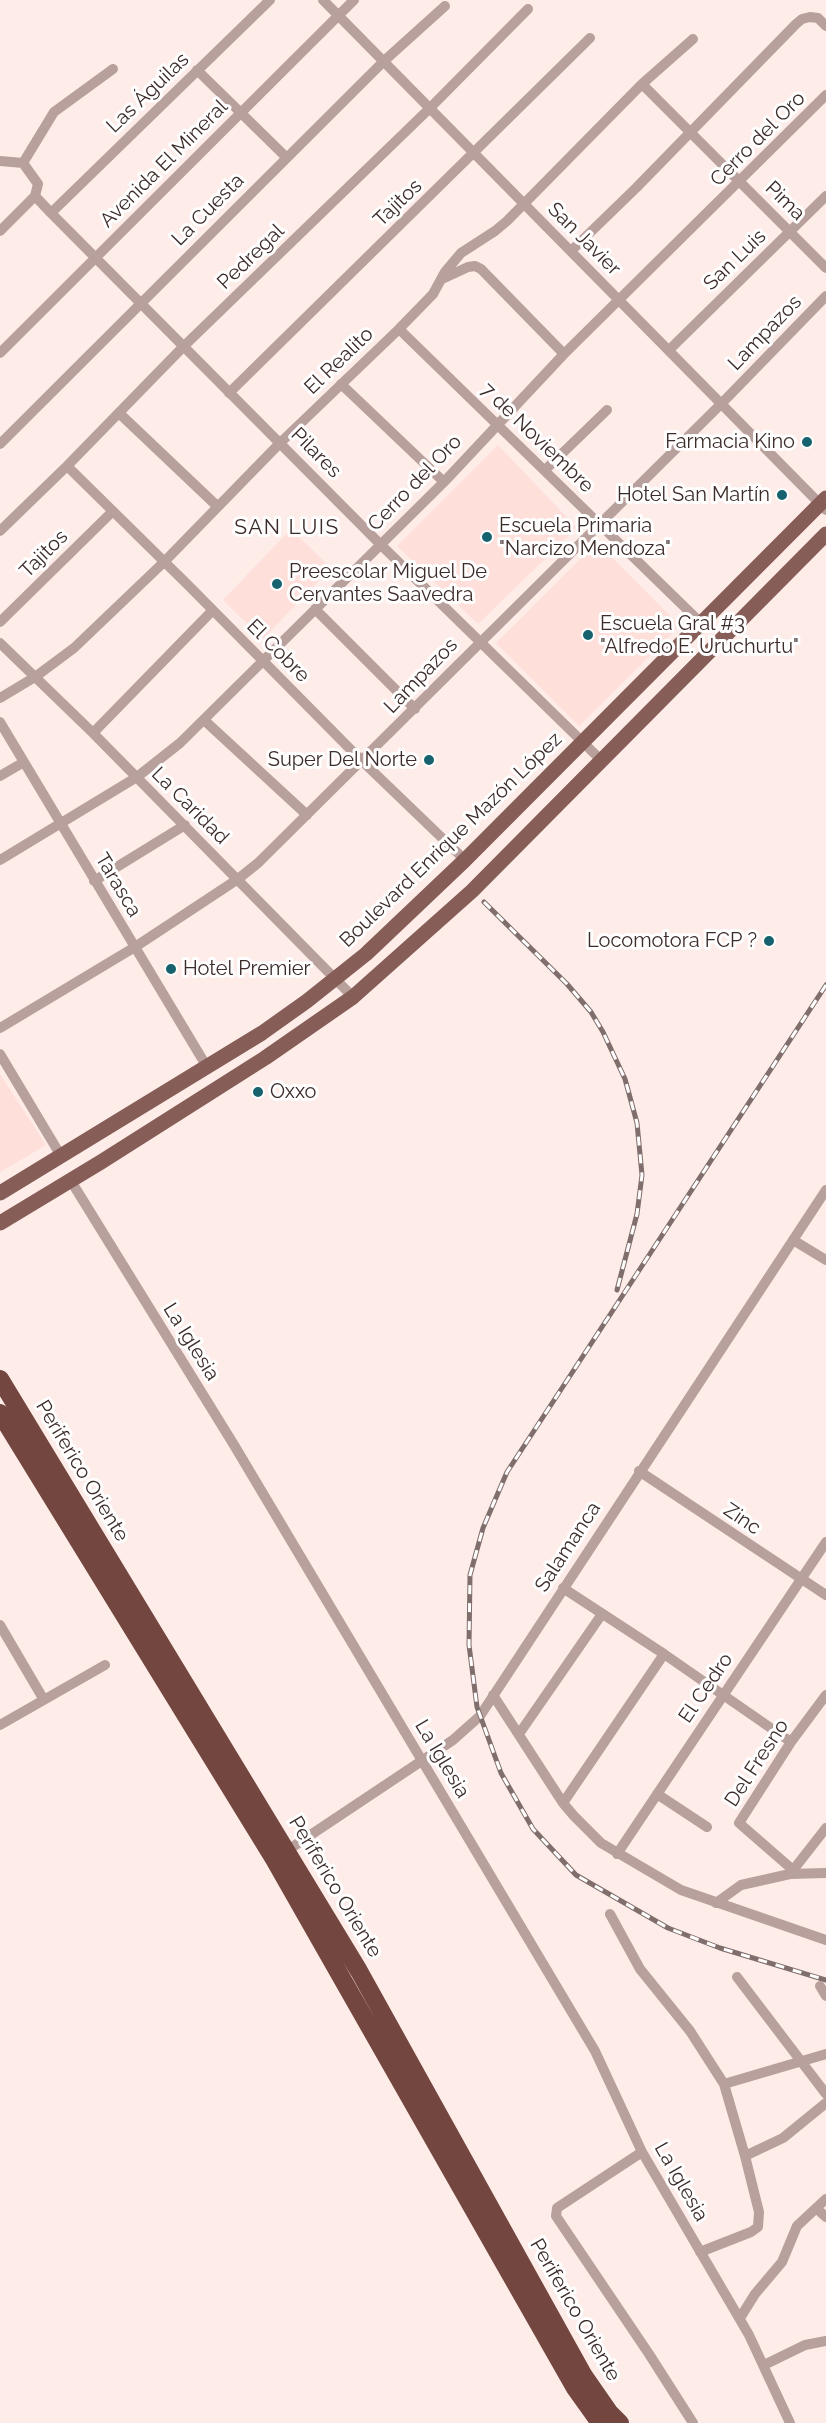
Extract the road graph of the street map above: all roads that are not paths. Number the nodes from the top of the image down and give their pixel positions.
1 (270, 0) edge
2 (323, 0) edge
3 (354, 0) edge
4 (445, 6) dead end
5 (528, 9) dead end
6 (339, 16) junction
7 (822, 22) edge
8 (590, 38) dead end
9 (693, 39) dead end
10 (384, 61) junction
11 (113, 69) dead end
12 (198, 70) junction
13 (642, 84) junction
14 (826, 95) edge
15 (430, 108) junction
16 (242, 113) junction
17 (690, 132) junction
18 (474, 153) junction
19 (286, 157) junction
20 (0, 162) edge
21 (23, 163) junction
22 (740, 183) junction
23 (35, 196) junction
24 (826, 196) edge
25 (523, 202) junction
26 (51, 213) junction
27 (0, 231) edge
28 (790, 231) junction
29 (571, 251) junction
30 (95, 258) junction
31 (826, 268) edge
32 (441, 279) junction
33 (826, 296) edge
34 (619, 300) junction
35 (140, 303) junction
36 (399, 329) junction
37 (183, 347) junction
38 (669, 350) junction
39 (0, 353) edge
40 (564, 354) junction
41 (341, 384) junction
42 (229, 393) junction
43 (722, 403) junction
44 (607, 410) dead end
45 (119, 413) junction
46 (496, 424) junction
47 (280, 443) junction
48 (0, 444) edge
49 (67, 466) junction
50 (545, 470) junction
51 (444, 482) junction
52 (824, 504) edge
53 (217, 506) junction
54 (113, 511) junction
55 (600, 524) junction
56 (0, 531) edge
57 (826, 534) edge
58 (380, 544) junction
59 (164, 562) junction
60 (315, 609) junction
61 (212, 611) junction
62 (0, 622) edge
63 (701, 623) junction
64 (479, 642) junction
65 (0, 643) edge
66 (262, 662) junction
67 (35, 677) junction
68 (0, 698) edge
69 (415, 709) junction
70 (204, 720) junction
71 (0, 722) edge
72 (93, 733) junction
73 (583, 741) junction
74 (601, 760) junction
75 (362, 761) junction
76 (24, 762) junction
77 (0, 776) edge
78 (137, 777) junction
79 (307, 815) junction
80 (60, 825) junction
81 (185, 825) junction
82 (0, 860) edge
83 (465, 860) junction
84 (238, 879) junction
85 (94, 881) junction
86 (135, 947) junction
87 (335, 979) junction
88 (353, 997) junction
89 (0, 1028) edge
90 (0, 1054) edge
91 (207, 1066) junction
92 (61, 1156) junction
93 (71, 1181) junction
94 (826, 1190) edge
95 (0, 1193) edge
96 (0, 1223) edge
97 (793, 1240) junction
98 (826, 1260) edge
99 (0, 1379) edge
100 (5, 1415) edge
101 (639, 1471) junction
102 (826, 1542) edge
103 (800, 1580) junction
104 (563, 1588) junction
105 (826, 1595) edge
106 (602, 1614) junction
107 (0, 1625) edge
108 (663, 1654) junction
109 (105, 1665) dead end
110 (493, 1695) junction
111 (723, 1695) junction
112 (826, 1695) edge
113 (44, 1700) junction
114 (0, 1725) edge
115 (519, 1734) junction
116 (791, 1742) junction
117 (422, 1762) junction
118 (657, 1794) junction
119 (563, 1803) junction
120 (707, 1827) dead end
121 (826, 1828) edge
122 (617, 1854) junction
123 (281, 1855) junction
124 (792, 1872) junction
125 (826, 1872) edge
126 (716, 1903) junction
127 (610, 1914) dead end
128 (826, 1940) edge
129 (737, 1977) dead end
130 (820, 1986) dead end
131 (826, 1996) edge
132 (826, 2054) edge
133 (800, 2060) junction
134 (724, 2084) junction
135 (826, 2094) edge
136 (826, 2103) edge
137 (642, 2152) junction
138 (745, 2156) junction
139 (826, 2199) edge
140 (816, 2208) junction
141 (826, 2217) edge
142 (700, 2252) junction
143 (740, 2318) junction
144 (826, 2341) edge
145 (764, 2365) junction
146 (600, 2423) edge
147 (620, 2423) edge
148 (693, 2423) edge
149 (790, 2423) edge

1 - 12 street, Las Águilas
2 - 6 street, San Javier
3 - 6 street, Avenida El Mineral
4 - 10 street, La Cuesta
5 - 15 street, Pedregal
6 - 10 street, San Javier
6 - 16 street, Avenida El Mineral
7 - 17 street
8 - 18 street, Tajitos
9 - 13 street, El Realito
10 - 15 street, San Javier
10 - 19 street, La Cuesta
11 - 21 street
12 - 16 street
12 - 26 street, Las Águilas
13 - 17 street, Pima
13 - 25 street, El Realito
14 - 22 street, Cerro del Oro
15 - 18 street, San Javier
15 - 37 street, Pedregal
16 - 19 street
16 - 30 street, Avenida El Mineral
17 - 22 street, Pima
17 - 29 street
18 - 25 street, San Javier
18 - 42 street, Tajitos
19 - 35 street, La Cuesta
20 - 21 street
21 - 23 street, Pilares
22 - 28 street, Pima
22 - 34 street, Cerro del Oro
23 - 26 street, Pilares
23 - 27 street
24 - 28 street, San Luis
25 - 29 street, San Javier
25 - 32 street, El Realito
26 - 30 street, Pilares
28 - 31 street, Pima
28 - 38 street, San Luis
29 - 34 street, San Javier
30 - 35 street, Pilares
30 - 39 street, Avenida El Mineral
32 - 36 street, El Realito
32 - 40 street
33 - 43 street, Lampazos
34 - 38 street, San Javier
34 - 40 street, Cerro del Oro
35 - 37 street, Pilares
35 - 48 street, La Cuesta
36 - 41 street, El Realito
36 - 46 street, 7 de Noviembre
37 - 42 street, Pilares
37 - 45 street, Pedregal
38 - 43 street, San Javier
40 - 46 street, Cerro del Oro
41 - 47 street, El Realito
41 - 51 street
42 - 47 street, Pilares
43 - 52 street, San Javier
43 - 55 street, Lampazos
44 - 50 street
45 - 49 street, Pedregal
45 - 53 street
46 - 50 street, 7 de Noviembre
46 - 51 street, Cerro del Oro
47 - 53 street, El Realito
47 - 58 street, Pilares
49 - 54 street, El Cobre
49 - 56 street, Pedregal
50 - 55 street, 7 de Noviembre
51 - 58 street, Cerro del Oro
52 - 63 main road, Boulevard Enrique Mazón López
53 - 59 street, El Realito
54 - 59 street, El Cobre
54 - 62 street, Tajitos
55 - 63 street, 7 de Noviembre
55 - 64 street, Lampazos
57 - 74 main road
58 - 60 street, Cerro del Oro
58 - 64 street, Pilares
59 - 61 street, El Cobre
59 - 67 street, El Realito
60 - 66 street, Cerro del Oro
60 - 69 street
61 - 66 street, El Cobre
61 - 72 street
63 - 73 main road, Boulevard Enrique Mazón López
64 - 69 street, Lampazos
64 - 73 street, Pilares
65 - 67 street, La Caridad
66 - 70 street, Cerro del Oro
66 - 75 street, El Cobre
67 - 68 street, El Realito
67 - 72 street, La Caridad
69 - 75 street, Lampazos
70 - 78 street, Cerro del Oro
70 - 79 street
71 - 76 street, Tarasca
72 - 78 street, La Caridad
73 - 74 street, Pilares
73 - 83 main road, Boulevard Enrique Mazón López
74 - 88 main road
75 - 79 street, Lampazos
75 - 83 street, El Cobre
76 - 77 street
76 - 80 street, Tarasca
78 - 80 street, Cerro del Oro
78 - 81 street, La Caridad
79 - 84 street, Lampazos
80 - 82 street, Cerro del Oro
80 - 85 street, Tarasca
81 - 84 street, La Caridad
81 - 85 street
83 - 87 main road, Boulevard Enrique Mazón López
84 - 86 street, Lampazos
84 - 87 street, La Caridad
85 - 86 street, Tarasca
86 - 89 street, Lampazos
86 - 91 street, Tarasca
87 - 88 street, La Caridad
87 - 91 main road, Boulevard Enrique Mazón López
88 - 93 main road
90 - 92 street
91 - 92 main road, Boulevard Enrique Mazón López
92 - 95 main road, Boulevard Enrique Mazón López
93 - 96 main road
93 - 117 street, La Iglesia
94 - 97 street, Salamanca
97 - 98 street
97 - 101 street, Salamanca
99 - 100 highway, Periferico Oriente
100 - 123 highway, Periferico Oriente
101 - 103 street, Zinc
101 - 104 street, Salamanca
102 - 103 street, El Cedro
103 - 105 street, Zinc
103 - 111 street, El Cedro
104 - 106 street
104 - 110 street, Salamanca
106 - 108 street
106 - 115 street
107 - 113 street
108 - 111 street
108 - 119 street
109 - 113 street
110 - 115 street
110 - 117 street, Salamanca
111 - 116 street
111 - 118 street, El Cedro
112 - 116 street, Del Fresno
113 - 114 street
115 - 119 street
116 - 124 street, Del Fresno
117 - 123 street, Salamanca
117 - 137 street, La Iglesia
118 - 120 street
118 - 122 street, El Cedro
119 - 122 street
121 - 124 street
122 - 126 street
123 - 146 highway, Periferico Oriente
123 - 147 highway, Periferico Oriente
124 - 125 street
124 - 126 street
126 - 128 street
127 - 134 street
129 - 133 street
130 - 131 street
132 - 133 street
133 - 134 street
133 - 135 street
134 - 138 street
136 - 138 street
137 - 142 street, La Iglesia
137 - 148 street
138 - 142 street
139 - 140 street
140 - 141 street
140 - 143 street
142 - 143 street, La Iglesia
143 - 145 street, La Iglesia
144 - 145 street
145 - 149 street, La Iglesia

